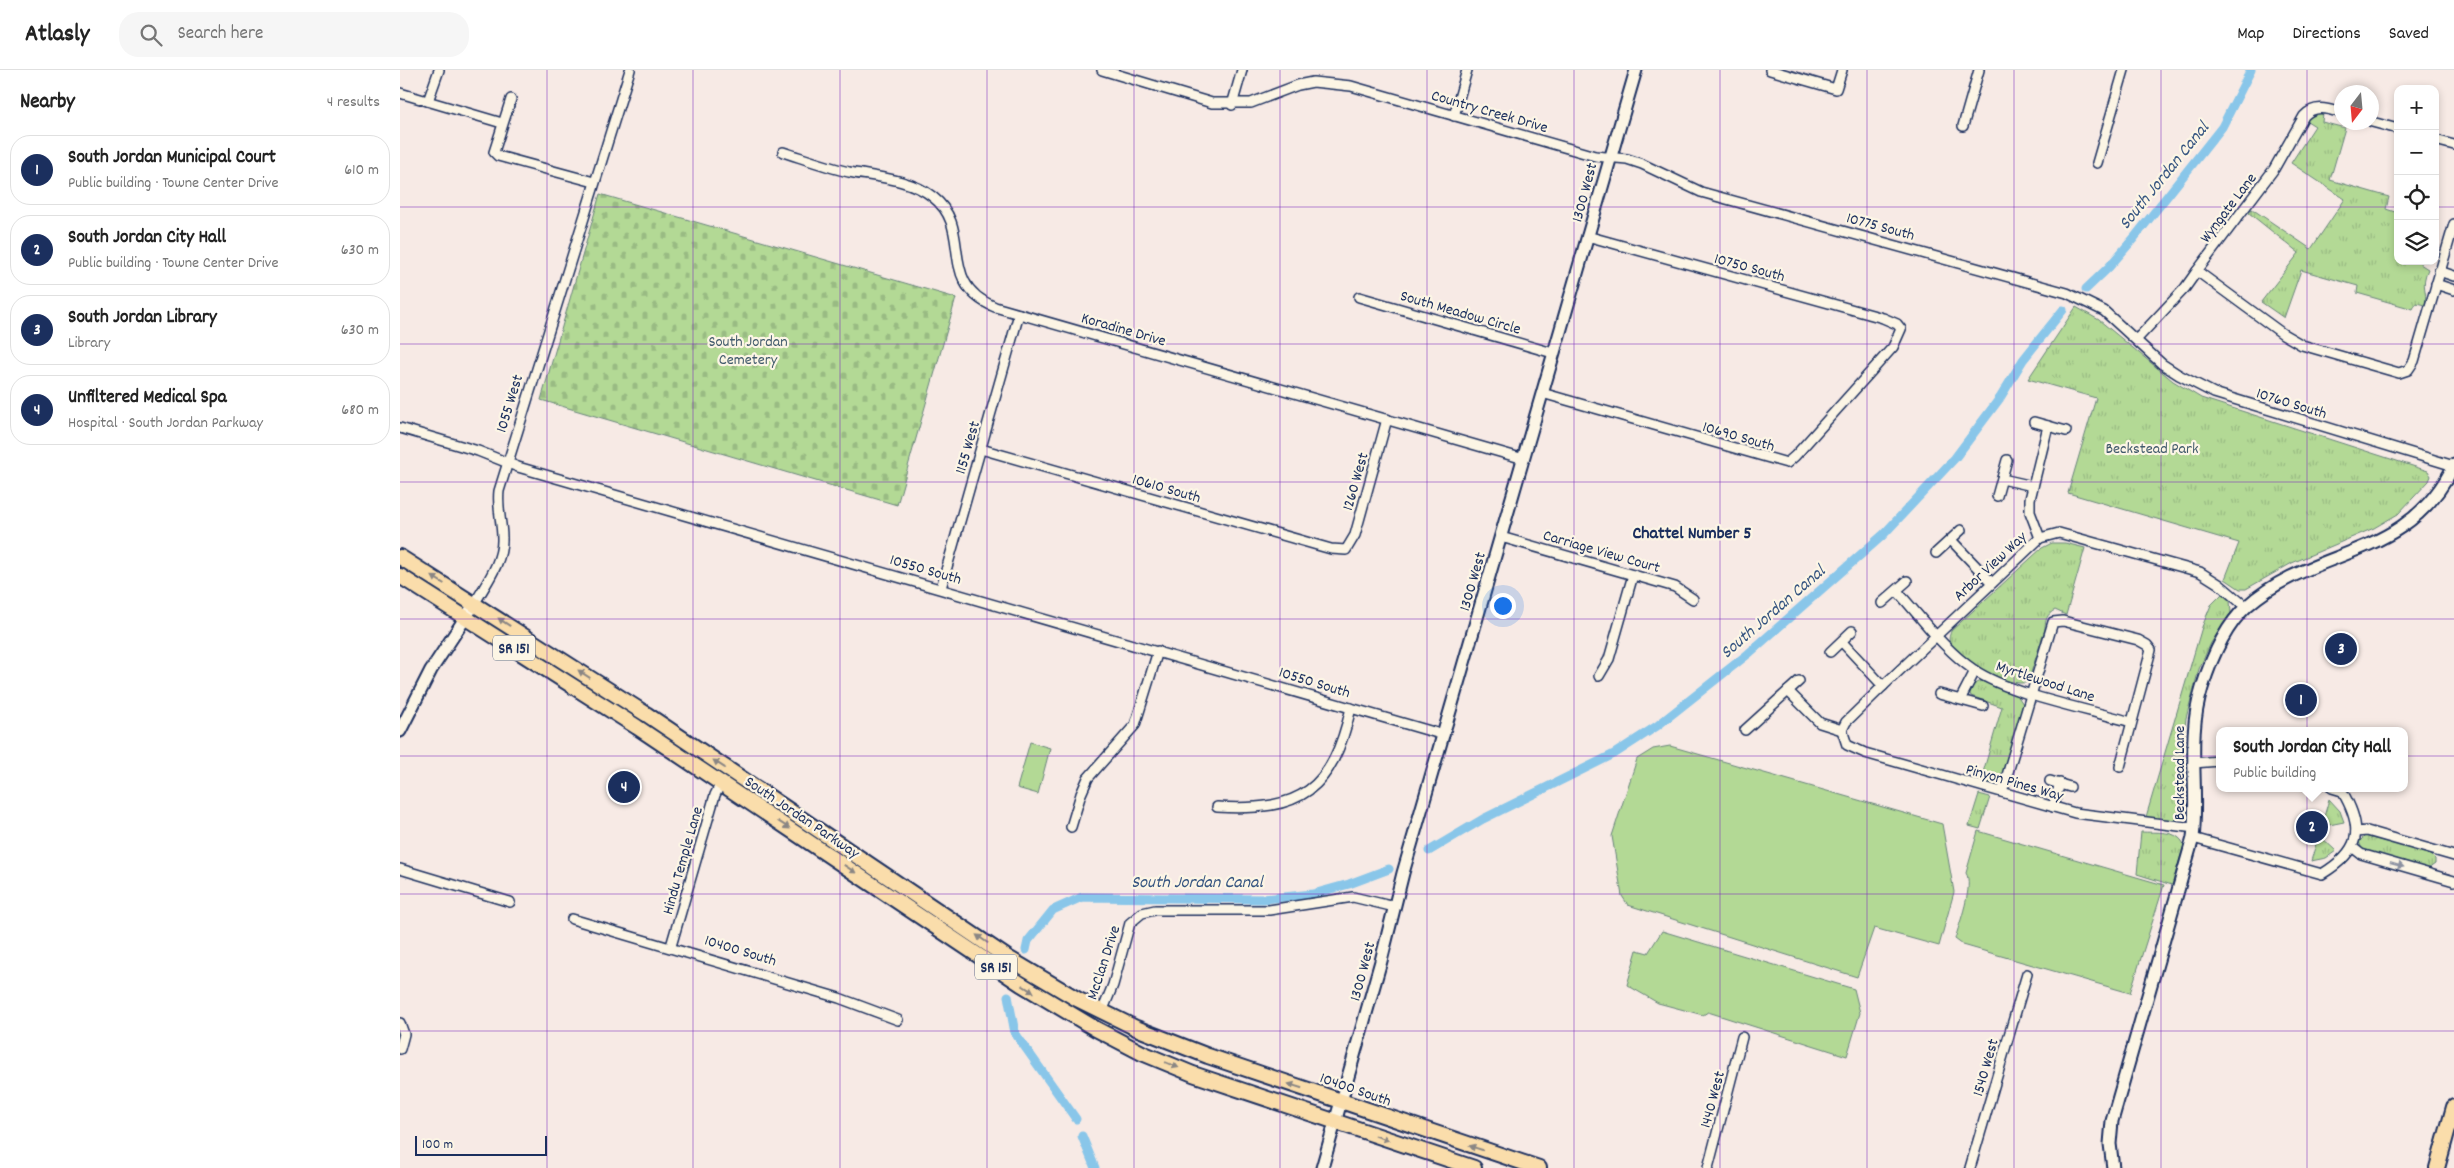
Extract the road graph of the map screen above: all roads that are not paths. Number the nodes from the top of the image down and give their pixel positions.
1 (439, 70) edge
2 (630, 70) edge
3 (1102, 70) edge
4 (1242, 70) edge
5 (1467, 70) edge
6 (1636, 70) edge
7 (1770, 70) edge
8 (1842, 70) edge
9 (1979, 70) edge
10 (2124, 70) edge
11 (400, 93) edge
12 (511, 99) dead end
13 (428, 101) junction
14 (1232, 104) junction
15 (2334, 111) edge
16 (1454, 116) junction
17 (502, 122) junction
18 (2379, 124) edge
19 (1963, 126) dead end
20 (2394, 128) edge
21 (2439, 141) edge
22 (2454, 145) edge
23 (783, 152) dead end
24 (1609, 157) junction
25 (2097, 162) dead end
26 (594, 182) junction
27 (2454, 224) edge
28 (1587, 236) junction
29 (2197, 271) junction
30 (2440, 271) junction
31 (2454, 276) edge
32 (2436, 284) junction
33 (2454, 290) edge
34 (1359, 297) dead end
35 (1020, 314) junction
36 (1901, 329) joint
37 (2136, 339) junction
38 (1553, 353) junction
39 (1542, 393) junction
40 (1387, 420) junction
41 (2034, 422) dead end
42 (2048, 426) junction
43 (400, 428) edge
44 (2066, 431) dead end
45 (981, 449) junction
46 (1524, 459) junction
47 (2007, 460) dead end
48 (507, 463) junction
49 (2454, 466) edge
50 (2002, 479) junction
51 (2033, 486) junction
52 (1998, 496) dead end
53 (1961, 530) dead end
54 (1500, 537) junction
55 (2040, 538) junction
56 (1951, 540) junction
57 (1346, 550) joint
58 (1936, 553) dead end
59 (400, 557) edge
60 (1633, 575) junction
61 (400, 576) edge
62 (1907, 581) dead end
63 (1992, 583) junction
64 (941, 588) junction
65 (1896, 591) junction
66 (1693, 599) dead end
67 (475, 603) junction
68 (1882, 603) dead end
69 (2246, 607) junction
70 (466, 618) junction
71 (1852, 631) dead end
72 (1937, 634) junction
73 (1842, 642) junction
74 (1158, 651) junction
75 (1830, 652) dead end
76 (1976, 671) junction
77 (1599, 676) dead end
78 (1798, 681) dead end
79 (1883, 686) junction
80 (1788, 691) junction
81 (1940, 694) dead end
82 (2031, 694) junction
83 (1961, 698) junction
84 (1983, 706) dead end
85 (1351, 708) junction
86 (646, 714) junction
87 (2131, 722) junction
88 (637, 728) junction
89 (1745, 730) dead end
90 (1842, 730) junction
91 (400, 731) edge
92 (1444, 735) junction
93 (2216, 761) edge
94 (2193, 763) junction
95 (2120, 767) dead end
96 (2050, 781) dead end
97 (721, 783) junction
98 (2060, 784) junction
99 (2070, 787) dead end
100 (2002, 792) junction
101 (2343, 792) edge
102 (1217, 807) dead end
103 (2053, 807) junction
104 (1071, 827) dead end
105 (2356, 832) junction
106 (2194, 833) junction
107 (2352, 847) junction
108 (2454, 856) edge
109 (400, 869) edge
110 (2454, 881) edge
111 (510, 902) dead end
112 (1395, 907) junction
113 (572, 918) dead end
114 (671, 946) junction
115 (2027, 974) dead end
116 (1102, 1012) junction
117 (898, 1020) dead end
118 (400, 1023) edge
119 (1742, 1037) dead end
120 (1162, 1039) joint
121 (400, 1049) edge
122 (1341, 1102) junction
123 (2454, 1107) edge
124 (1335, 1122) junction
125 (1322, 1168) edge
126 (1474, 1168) edge
127 (1540, 1168) edge
128 (1708, 1168) edge
129 (1970, 1168) edge
130 (2113, 1168) edge
131 (2438, 1168) edge

1 - 13 street
2 - 26 street, 1055 West
3 - 14 street, Country Creek Drive
4 - 14 street
5 - 16 street
6 - 24 street, 1300 West
7 - 8 street
9 - 19 street
10 - 25 street
11 - 13 street
12 - 17 street
13 - 17 street
14 - 16 street, Country Creek Drive
15 - 29 street, Wyngate Lane
16 - 24 street, Country Creek Drive
17 - 26 street
18 - 20 street
21 - 22 street
23 - 35 street, Koradine Drive
24 - 28 street, 1300 West
24 - 37 street, 10775 South
26 - 48 street, 1055 West
27 - 30 street
28 - 36 street, 10750 South
28 - 38 street, 1300 West
29 - 32 street
29 - 37 street, Wyngate Lane
30 - 31 street
30 - 32 street
32 - 33 street
34 - 38 street, South Meadow Circle
35 - 40 street, Koradine Drive
35 - 45 street, 1155 West
36 - 39 street, 10690 South
37 - 49 street, 10760 South
38 - 39 street, 1300 West
39 - 46 street, 1300 West
40 - 46 street, Koradine Drive
40 - 57 street, 1260 West
41 - 42 street
42 - 44 street
42 - 51 street
43 - 48 street, 10550 South
45 - 57 street, 10610 South
45 - 64 street, 1155 West
46 - 54 street, 1300 West
47 - 50 street
48 - 64 street, 10550 South
48 - 67 street, 1055 West
49 - 69 street, Beckstead Lane
50 - 51 street
50 - 52 street
51 - 55 street
53 - 56 street
54 - 60 street, Carriage View Court
54 - 92 street, 1300 West
55 - 63 street, Arbor View Way
55 - 69 street, Arbor View Way
56 - 58 street
56 - 63 street
67 -> 59 main road, South Jordan Parkway / SR 151
60 - 66 street, Carriage View Court
60 - 77 street
61 - 70 main road, South Jordan Parkway / SR 151
62 - 65 street
63 - 72 street, Arbor View Way
64 - 74 street, 10550 South
65 - 68 street
65 - 72 street, Myrtlewood Lane
67 - 70 street, 1055 West
86 -> 67 main road, South Jordan Parkway / SR 151
69 - 94 street, Beckstead Lane
70 - 88 main road, South Jordan Parkway / SR 151
70 - 91 street, 1055 West
71 - 73 street
72 - 76 street, Myrtlewood Lane
72 - 79 street, Arbor View Way
73 - 75 street
73 - 79 street
74 - 85 street, 10550 South
74 - 104 street
76 - 82 street, Myrtlewood Lane
76 - 83 street
78 - 80 street
79 - 90 street, Arbor View Way
80 - 89 street
80 - 90 street
81 - 83 street
82 - 87 street, Myrtlewood Lane
82 - 87 street
82 - 100 street
83 - 84 street
85 - 92 street, 10550 South
85 - 102 street
86 - 88 main road
116 -> 86 main road, South Jordan Parkway / SR 151
87 - 95 street
88 - 97 main road, South Jordan Parkway / SR 151
90 - 100 street, Pinyon Pines Way
92 - 112 street, 1300 West
93 - 94 street
94 - 106 street, Beckstead Lane
96 - 98 street
97 - 114 street, Hindu Temple Lane
97 -> 124 main road, South Jordan Parkway / SR 151
98 - 99 street
98 - 103 street
100 - 103 street, Pinyon Pines Way
101 - 105 street
103 - 106 street, Pinyon Pines Way
105 - 107 street
105 - 108 street
106 - 107 street, Pinyon Pines Way
106 - 130 street, Beckstead Lane
107 -> 110 street
109 - 111 street
112 - 116 street, McClan Drive
112 - 122 street, 1300 West
113 - 114 street, 10400 South
114 - 117 street, 10400 South
115 - 129 street, 1540 West
116 - 120 main road, South Jordan Parkway / SR 151
118 - 121 street
119 - 128 street, 1440 West
122 -> 120 main road, 10400 South / SR 151
122 - 124 street, 1300 West
127 -> 122 main road, 10400 South / SR 151
123 - 131 main road
124 - 125 street, 1300 West
124 -> 126 main road, SR 151

